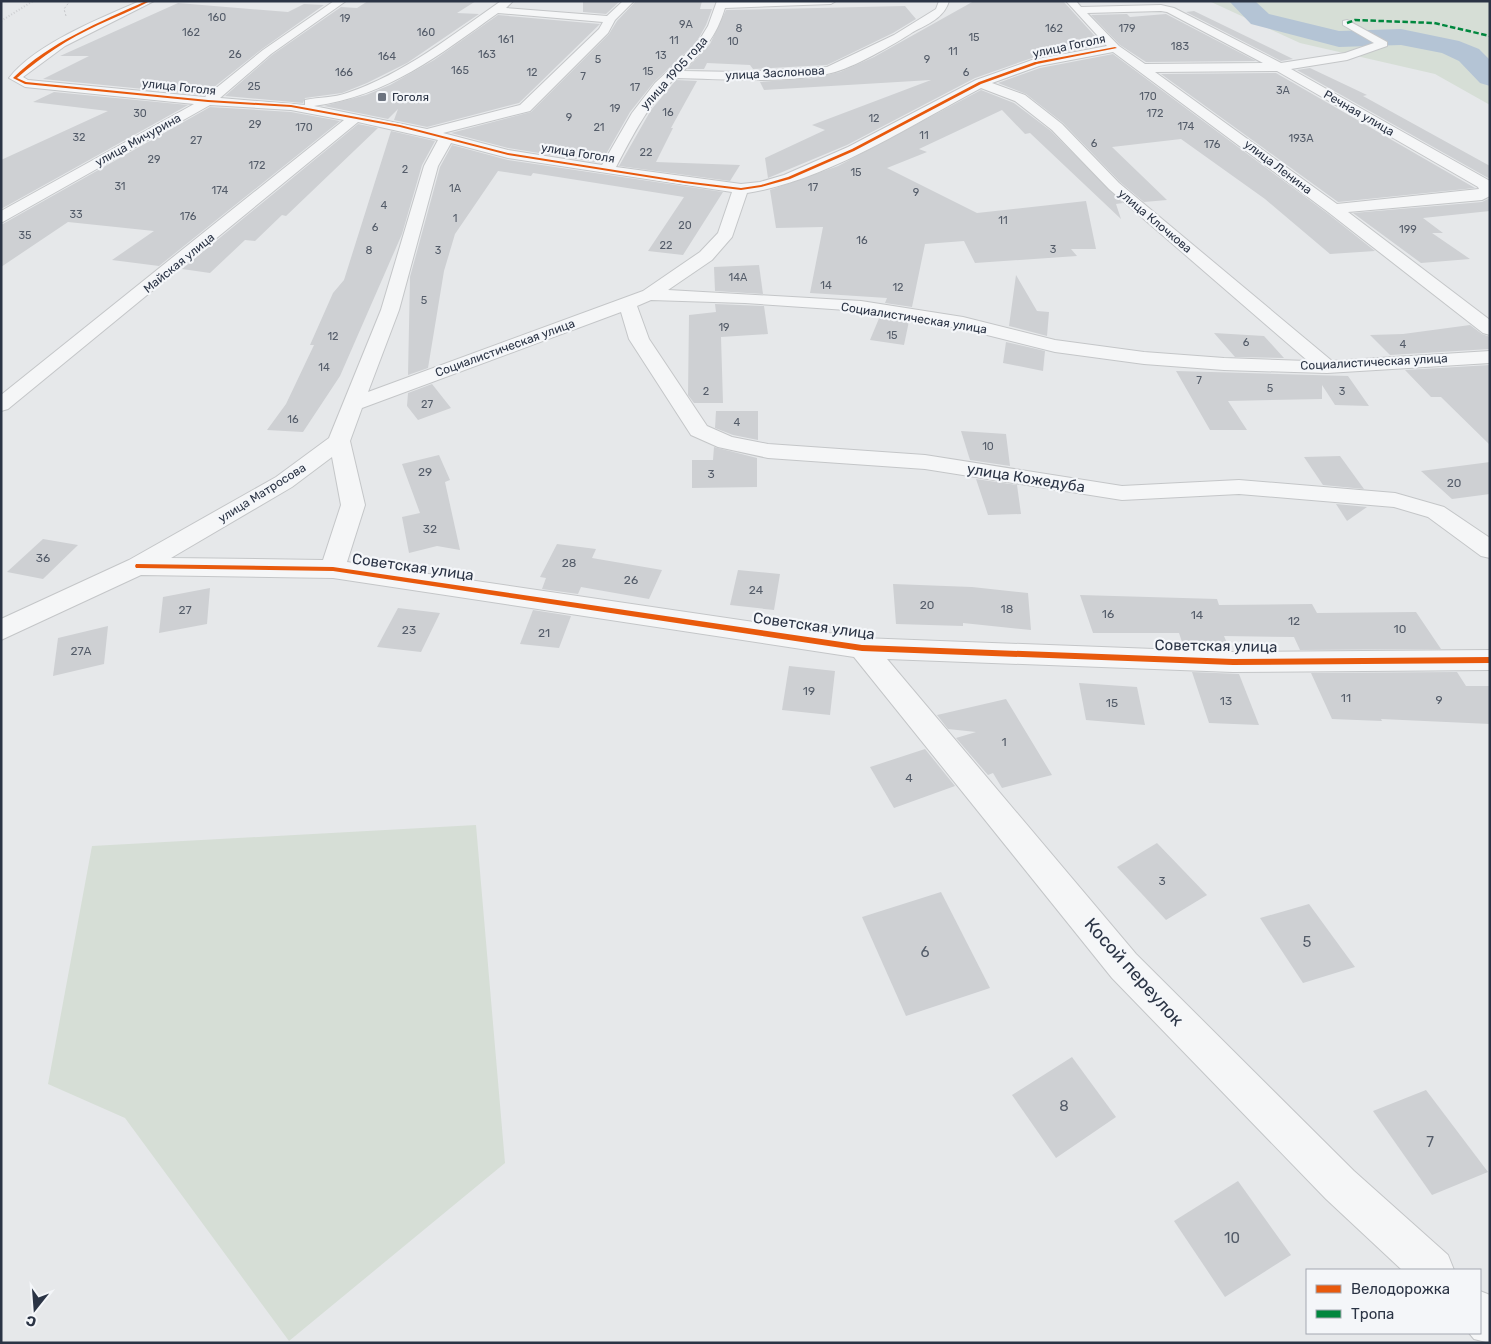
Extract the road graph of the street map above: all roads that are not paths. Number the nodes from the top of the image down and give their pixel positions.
1 (149, 1) edge
2 (341, 1) edge
3 (508, 1) edge
4 (628, 1) edge
5 (831, 1) edge
6 (944, 1) edge
7 (721, 3) edge
8 (1074, 6) edge
9 (496, 10) junction
10 (610, 19) junction
11 (1347, 24) dead end
12 (1115, 48) junction
13 (1279, 67) junction
14 (1145, 68) junction
15 (674, 74) junction
16 (980, 83) junction
17 (208, 101) junction
18 (291, 106) junction
19 (355, 118) junction
20 (436, 136) junction
21 (608, 169) junction
22 (741, 189) junction
23 (1334, 208) junction
24 (1, 218) edge
25 (649, 295) junction
26 (627, 303) junction
27 (1490, 329) edge
28 (1490, 357) edge
29 (1327, 367) junction
30 (354, 404) junction
31 (1, 405) edge
32 (339, 442) junction
33 (1490, 550) edge
34 (138, 566) junction
35 (333, 569) junction
36 (1, 630) edge
37 (862, 648) junction
38 (1490, 660) edge
39 (1432, 1269) edge

1 - 17 street, улица Гоголя
2 - 17 street, улица Мичурина
3 - 9 street
4 - 10 street
5 - 7 street
6 - 15 street, улица Заслонова
7 - 15 street, улица 1905 года
8 - 12 street, улица Ленина
8 - 13 street, Речная улица
9 - 10 street
9 - 18 street
10 - 20 street
11 - 13 street
12 - 14 street, улица Ленина
12 - 16 street, улица Гоголя
13 - 14 street
13 - 23 street, Речная улица
14 - 23 street, улица Ленина
15 - 21 street, улица 1905 года
16 - 22 street, улица Гоголя
16 - 29 street, улица Клочкова
17 - 18 street, улица Гоголя
17 - 24 street, улица Мичурина
18 - 19 street, улица Гоголя
19 - 20 street, улица Гоголя
19 - 31 street, Майская улица
20 - 21 street, улица Гоголя
20 - 30 street
21 - 22 street, улица Гоголя
22 - 25 street
23 - 27 street, улица Ленина
25 - 26 street, Социалистическая улица
25 - 29 street, Социалистическая улица
26 - 30 street, Социалистическая улица
26 - 33 street, улица Кожедуба
28 - 29 street, Социалистическая улица
30 - 32 street
32 - 34 street, улица Матросова
32 - 35 street
34 - 35 street, Советская улица
34 - 36 street, улица Матросова
35 - 37 street, Советская улица
37 - 38 street, Советская улица
37 - 39 street, Косой переулок

